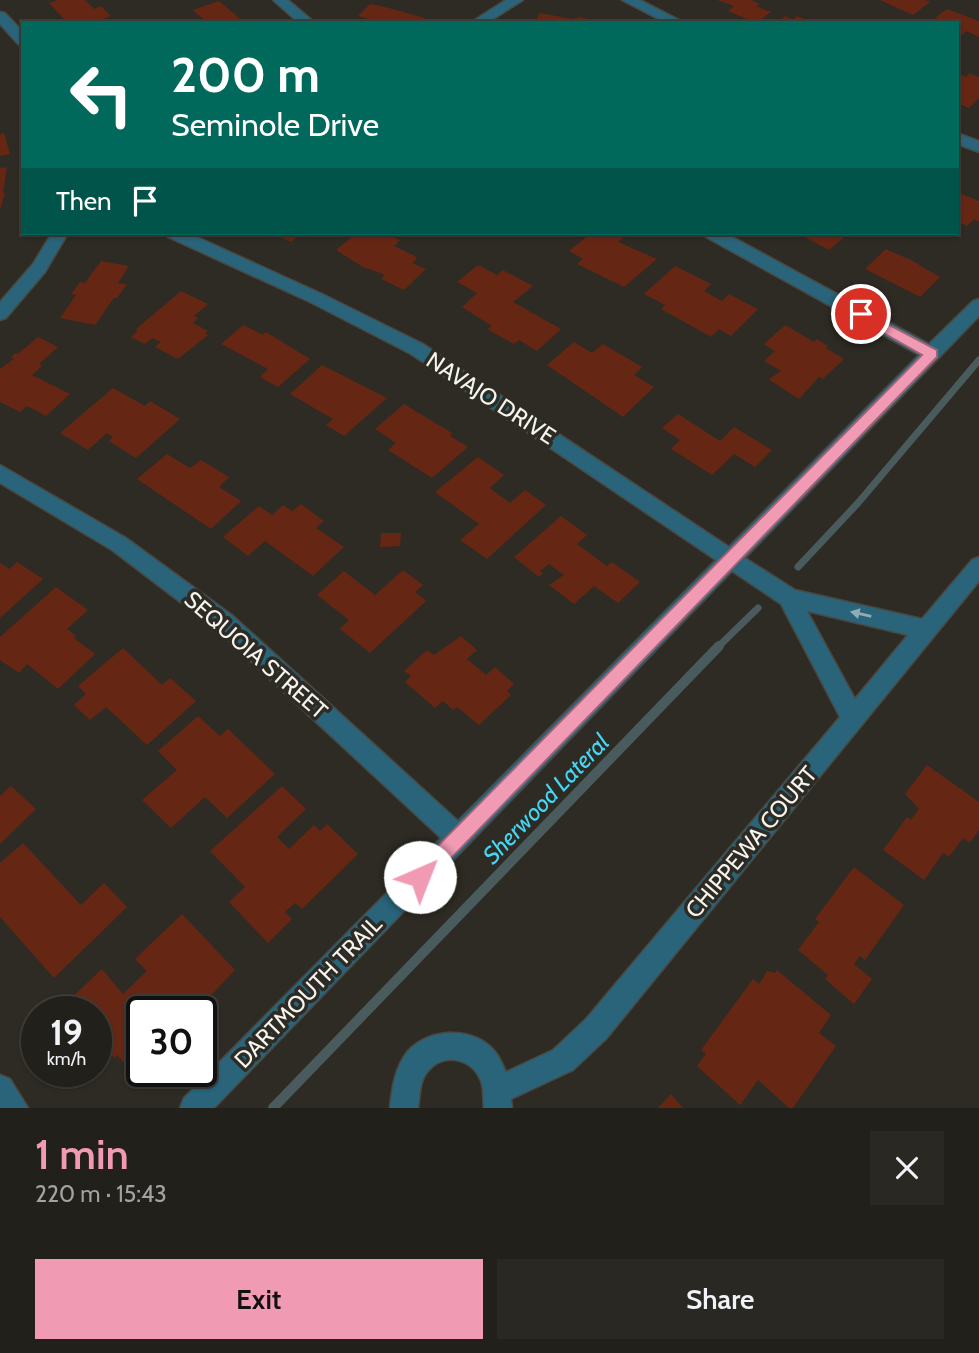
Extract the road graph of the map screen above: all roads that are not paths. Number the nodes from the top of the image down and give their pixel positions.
1 (280, 0) edge
2 (516, 0) edge
3 (629, 0) edge
4 (0, 16) edge
5 (306, 21) edge
6 (480, 21) edge
7 (674, 21) edge
8 (21, 39) edge
9 (959, 139) edge
10 (979, 147) edge
11 (59, 235) edge
12 (178, 235) edge
13 (716, 235) edge
14 (979, 305) edge
15 (0, 314) edge
16 (932, 354) junction
17 (0, 473) edge
18 (732, 558) junction
19 (979, 566) edge
20 (789, 598) junction
21 (927, 630) junction
22 (853, 719) junction
23 (458, 838) junction
24 (0, 1089) edge
25 (499, 1099) edge
26 (14, 1108) edge
27 (194, 1108) edge
28 (404, 1108) edge

1 - 5 street
2 - 6 street
3 - 7 street
4 - 8 street
9 - 10 street
11 - 15 street
12 - 18 street, NAVAJO DRIVE
13 - 16 street
14 - 16 street, DARTMOUTH TRAIL
16 - 18 street, DARTMOUTH TRAIL
17 - 23 street, SEQUOIA STREET
18 - 20 street, NAVAJO DRIVE
18 - 23 street, DARTMOUTH TRAIL
19 - 21 street, CHIPPEWA COURT
21 -> 20 street, NAVAJO DRIVE
20 - 22 street, NAVAJO DRIVE
21 - 22 street, CHIPPEWA COURT
22 - 25 street, CHIPPEWA COURT
23 - 27 street, DARTMOUTH TRAIL
24 - 26 street
25 - 28 street, CHIPPEWA COURT

